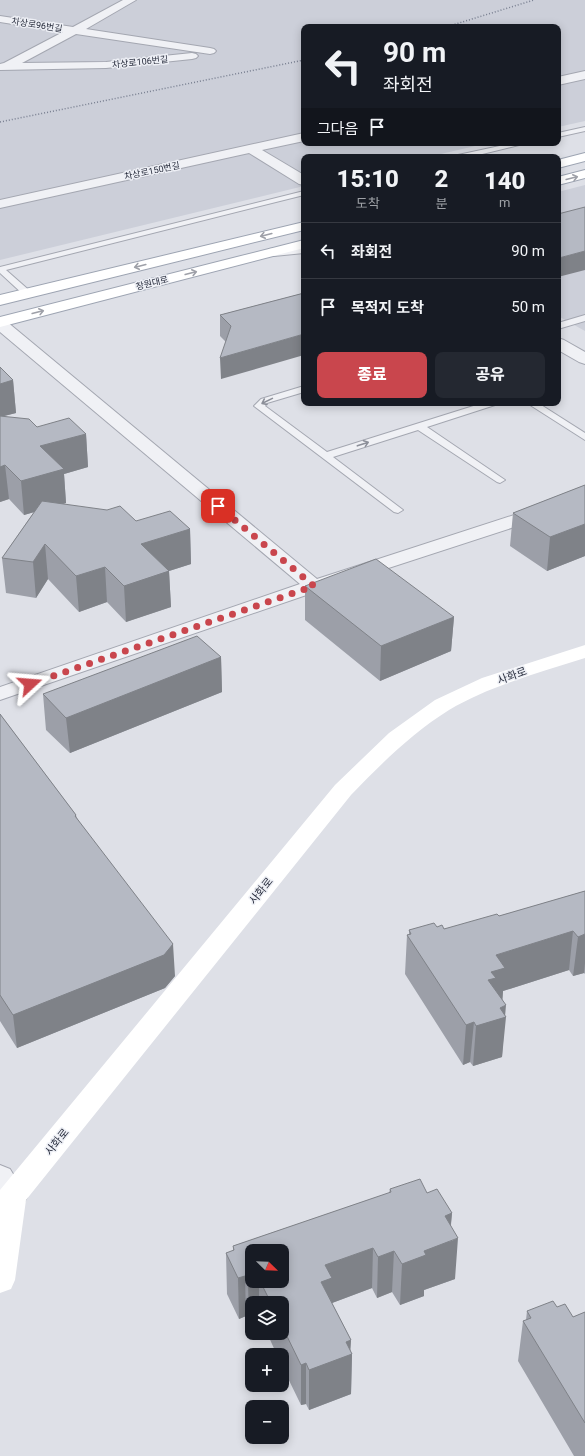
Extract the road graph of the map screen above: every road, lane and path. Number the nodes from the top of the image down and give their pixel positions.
1 (132, 0) edge
2 (0, 19) edge
3 (74, 30) junction
4 (4, 67) edge
5 (585, 75) edge
6 (561, 80) edge
7 (585, 129) edge
8 (561, 134) edge
9 (301, 138) edge
10 (510, 146) edge
11 (251, 149) junction
12 (474, 154) edge
13 (585, 157) edge
14 (561, 163) edge
15 (585, 174) edge
16 (301, 179) edge
17 (561, 180) edge
18 (301, 194) edge
19 (0, 204) edge
20 (301, 227) edge
21 (301, 245) edge
22 (301, 249) edge
23 (274, 252) junction
24 (0, 269) edge
25 (28, 294) junction
26 (0, 300) edge
27 (585, 318) edge
28 (0, 323) edge
29 (561, 325) edge
30 (561, 345) edge
31 (585, 359) edge
32 (301, 390) edge
33 (482, 406) edge
34 (537, 406) edge
35 (419, 426) junction
36 (585, 437) edge
37 (326, 456) junction
38 (500, 480) dead end
39 (585, 498) edge
40 (398, 510) dead end
41 (314, 586) junction
42 (585, 651) edge
43 (0, 694) edge
44 (4, 1195) edge
45 (0, 1280) edge

1 - 3 street, 차상로106번길
2 - 3 street, 차상로96번길
3 - 4 street, 차상로106번길
3 - 4 street, 차상로106번길
5 - 6 street
7 - 8 lane
9 - 11 street, 차상로150번길
10 - 12 lane
11 - 16 street
11 - 19 street, 차상로150번길
13 - 14 main road
17 -> 15 main road
18 - 24 lane
20 -> 25 main road, 창원대로
21 - 23 main road, 창원대로
22 - 23 street
28 -> 23 main road, 창원대로
24 - 25 lane
25 - 26 main road, 창원대로
27 - 29 lane
28 - 41 street
30 - 31 street
32 -> 37 lane
33 - 35 lane
34 - 36 lane
37 -> 35 lane
35 - 38 lane
37 - 40 lane
39 - 41 street
41 - 43 street
42 - 44 main road, 사화로
44 - 45 main road

